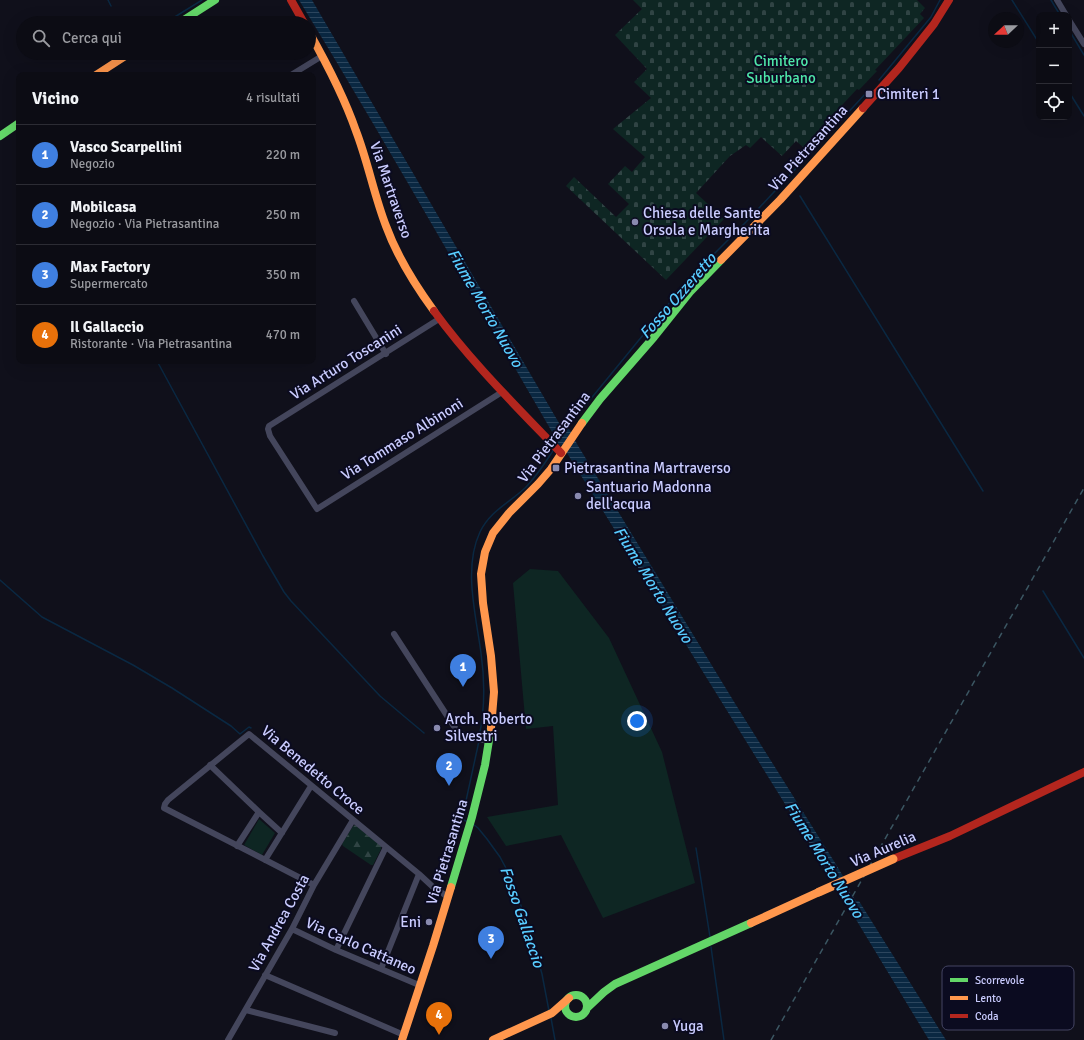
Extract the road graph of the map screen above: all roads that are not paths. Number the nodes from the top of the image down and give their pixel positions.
1 (215, 0) edge
2 (291, 0) edge
3 (949, 0) edge
4 (1057, 0) edge
5 (1064, 12) edge
6 (189, 16) edge
7 (300, 16) edge
8 (1072, 25) edge
9 (1084, 44) edge
10 (316, 45) edge
11 (322, 56) junction
12 (119, 60) edge
13 (315, 60) edge
14 (316, 60) edge
15 (101, 72) edge
16 (296, 72) edge
17 (16, 126) edge
18 (0, 136) edge
19 (354, 301) dead end
20 (440, 319) junction
21 (386, 354) junction
22 (502, 392) junction
23 (559, 450) junction
24 (317, 509) joint
25 (394, 634) dead end
26 (489, 741) junction
27 (210, 765) junction
28 (1084, 772) edge
29 (312, 786) junction
30 (259, 812) junction
31 (353, 820) junction
32 (282, 833) junction
33 (237, 846) junction
34 (386, 847) junction
35 (265, 860) junction
36 (418, 874) junction
37 (314, 886) junction
38 (448, 897) junction
39 (292, 929) junction
40 (336, 950) junction
41 (381, 969) junction
42 (265, 976) junction
43 (419, 985) junction
44 (606, 990) junction
45 (580, 995) junction
46 (568, 998) junction
47 (588, 1008) junction
48 (246, 1010) junction
49 (552, 1013) junction
50 (570, 1015) junction
51 (335, 1033) dead end
52 (403, 1037) edge
53 (228, 1040) edge
54 (493, 1040) edge

1 - 6 street
2 - 7 street
3 - 23 street, Via Pietrasantina
4 - 5 street
8 - 9 street
10 - 11 street, Via Martraverso
11 - 14 street
11 - 20 street, Via Martraverso
12 - 15 street
13 - 16 street
17 - 18 street
19 - 21 street
20 - 21 street, Via Arturo Toscanini
20 - 22 street, Via Martraverso
21 - 24 street, Via Arturo Toscanini
22 - 23 street, Via Martraverso
22 - 24 street, Via Tommaso Albinoni
23 - 26 street, Via Pietrasantina
25 - 26 street
26 - 38 street, Via Pietrasantina
27 - 29 street, Via Benedetto Croce
27 - 30 street
27 - 33 street, Via Benedetto Croce
28 - 44 street, Via Aurelia, bridge
29 - 31 street, Via Benedetto Croce
29 - 32 street
30 - 32 street
30 - 33 street
31 - 34 street, Via Benedetto Croce
31 - 37 street, Via Andrea Costa
32 - 35 street
33 - 35 street
34 - 36 street, Via Benedetto Croce
34 - 40 street
35 - 37 street
36 - 38 street, Via Benedetto Croce
36 - 41 street
37 - 39 street, Via Andrea Costa
38 - 43 street, Via Pietrasantina
39 - 40 street, Via Carlo Cattaneo
39 - 42 street, Via Andrea Costa
40 - 41 street, Via Carlo Cattaneo
41 - 43 street, Via Carlo Cattaneo
42 - 48 street, Via Andrea Costa
42 - 52 street
43 - 52 street, Via Pietrasantina
44 - 45 street, Via Aurelia
44 - 47 street, Via Aurelia
45 - 46 street
45 - 47 street
46 - 49 street
46 - 50 street
47 - 50 street
48 - 51 street
48 - 53 street, Via Andrea Costa
49 - 50 street
49 - 54 street

